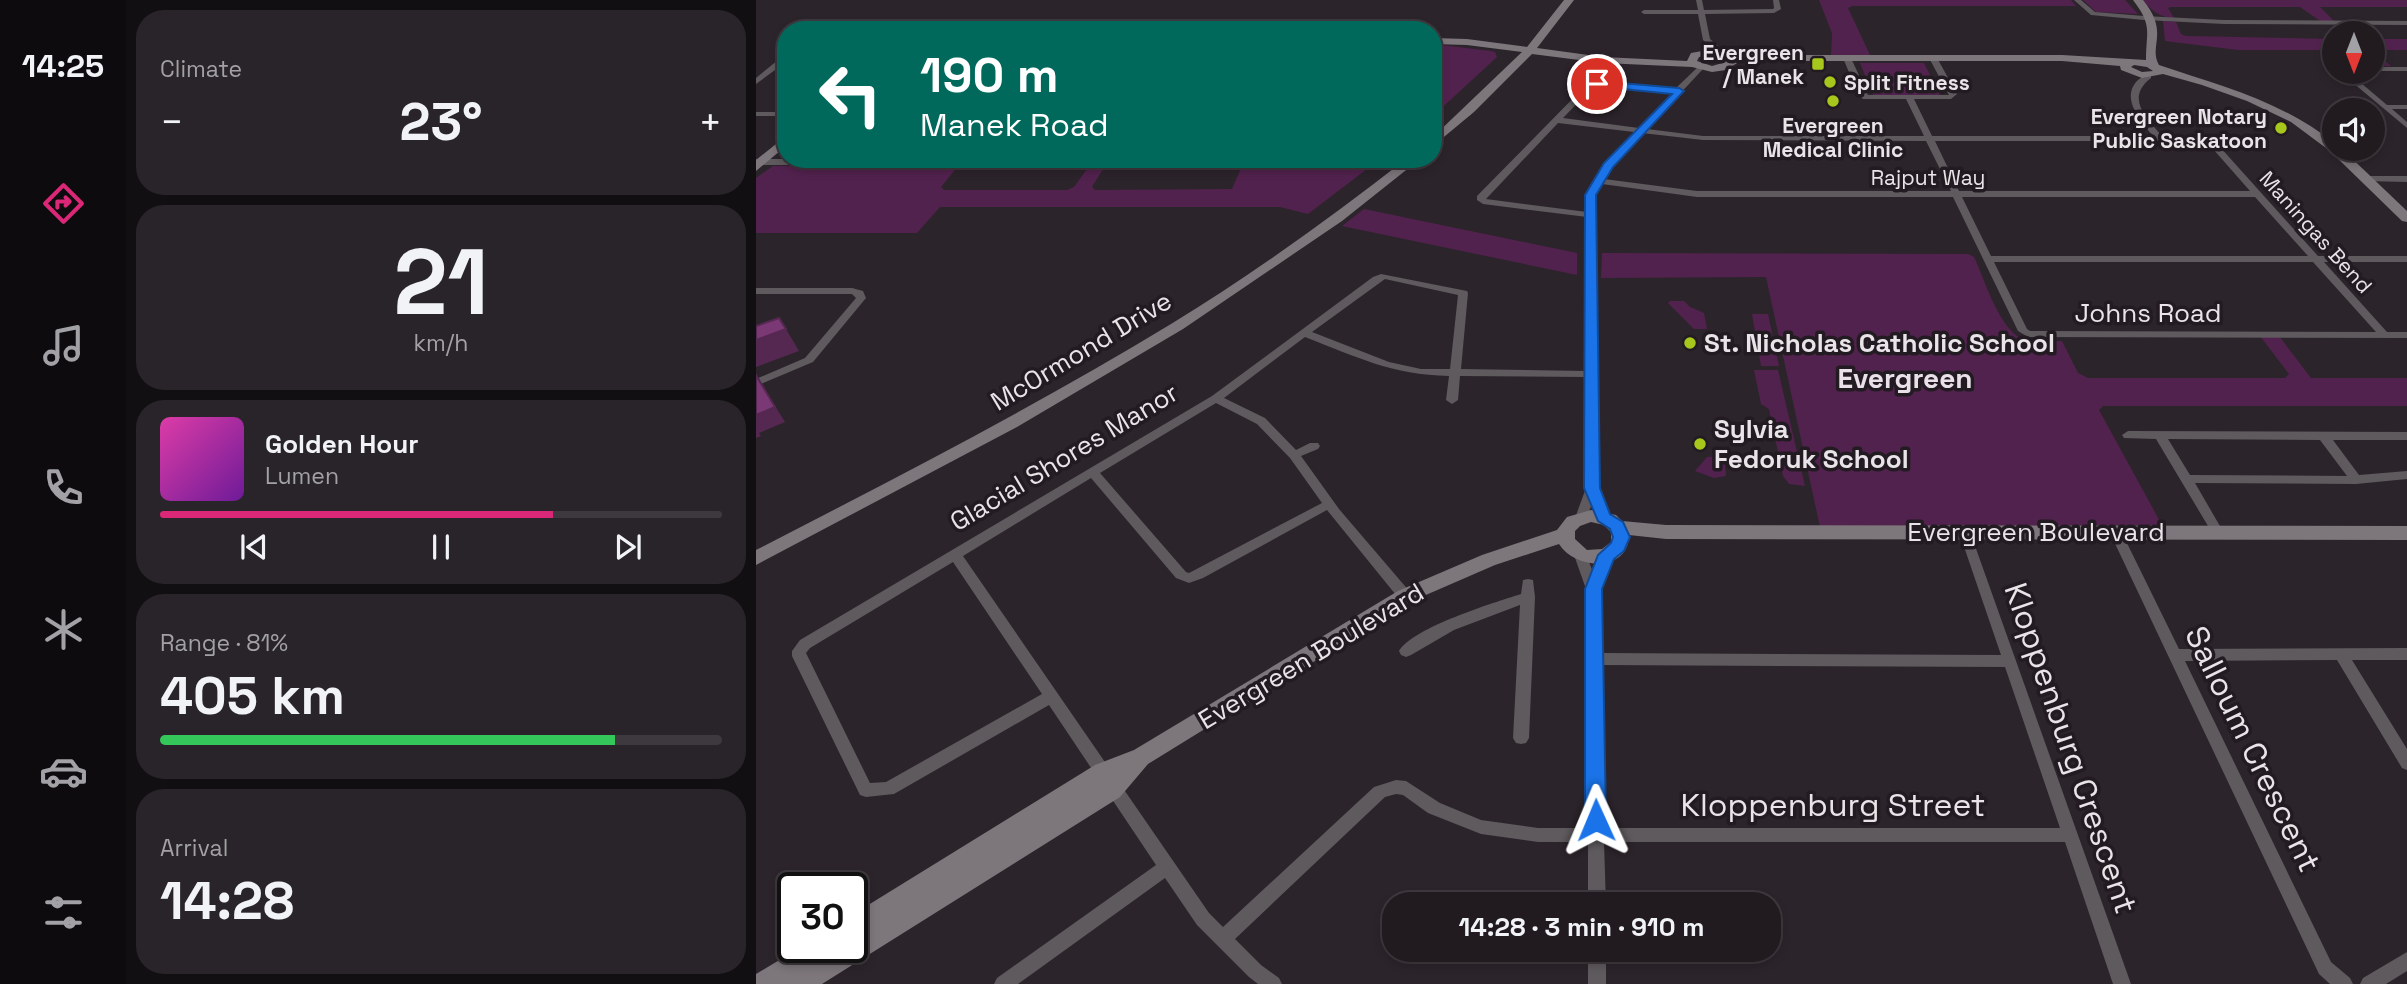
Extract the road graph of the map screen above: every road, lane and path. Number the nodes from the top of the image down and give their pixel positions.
1 (1559, 0) edge
2 (1569, 0) edge
3 (1699, 0) edge
4 (1776, 0) edge
5 (2077, 0) edge
6 (2129, 0) edge
7 (2138, 0) edge
8 (1644, 12) dead end
9 (1702, 12) junction
10 (2148, 18) junction
11 (2407, 23) edge
12 (1442, 40) edge
13 (1529, 40) junction
14 (1707, 40) junction
15 (1495, 44) junction
16 (1563, 53) junction
17 (1727, 58) junction
18 (1697, 60) junction
19 (1847, 60) junction
20 (1934, 60) junction
21 (1511, 62) junction
22 (777, 65) edge
23 (2130, 67) junction
24 (1713, 69) junction
25 (2385, 69) edge
26 (2407, 69) edge
27 (2154, 71) junction
28 (1691, 79) junction
29 (756, 82) edge
30 (2358, 84) edge
31 (2137, 86) junction
32 (1679, 91) junction
33 (2374, 98) edge
34 (1910, 99) junction
35 (2385, 107) joint
36 (2407, 107) edge
37 (756, 114) edge
38 (777, 114) edge
39 (1556, 120) junction
40 (1442, 123) edge
41 (2407, 126) edge
42 (1640, 131) junction
43 (1442, 135) edge
44 (1928, 138) junction
45 (2159, 138) junction
46 (2322, 139) edge
47 (777, 147) edge
48 (2348, 161) edge
49 (758, 163) edge
50 (777, 163) edge
51 (1387, 168) edge
52 (1402, 168) edge
53 (2366, 179) junction
54 (2407, 179) edge
55 (1598, 181) junction
56 (1956, 194) junction
57 (2259, 194) junction
58 (1589, 215) junction
59 (2407, 218) edge
60 (1989, 259) junction
61 (2317, 259) junction
62 (2407, 259) edge
63 (756, 291) edge
64 (1305, 333) junction
65 (2385, 335) junction
66 (2407, 335) edge
67 (1455, 374) junction
68 (1591, 374) junction
69 (756, 383) edge
70 (1216, 398) junction
71 (1452, 400) dead end
72 (2128, 435) dead end
73 (2160, 435) junction
74 (2324, 436) junction
75 (2407, 436) edge
76 (1314, 446) dead end
77 (1294, 455) junction
78 (1092, 472) junction
79 (2407, 475) edge
80 (2185, 479) junction
81 (2356, 480) junction
82 (1592, 488) junction
83 (1329, 504) junction
84 (1581, 518) junction
85 (1965, 532) junction
86 (2116, 533) junction
87 (2218, 533) junction
88 (2407, 533) edge
89 (1612, 536) junction
90 (756, 545) edge
91 (1571, 546) junction
92 (955, 555) junction
93 (756, 558) edge
94 (1593, 589) junction
95 (1405, 596) junction
96 (1406, 651) dead end
97 (2174, 654) junction
98 (2407, 654) edge
99 (2341, 655) junction
100 (1594, 659) junction
101 (2009, 661) junction
102 (1050, 697) junction
103 (1521, 738) dead end
104 (2407, 763) edge
105 (1108, 781) junction
106 (1596, 835) junction
107 (2069, 835) junction
108 (1167, 867) junction
109 (1597, 892) edge
110 (868, 919) edge
111 (1222, 939) junction
112 (2407, 961) edge
113 (1597, 962) edge
114 (798, 963) edge
115 (763, 984) edge
116 (798, 984) edge
117 (1003, 984) edge
118 (1273, 984) edge
119 (1597, 984) edge
120 (2122, 984) edge
121 (2344, 984) edge
122 (2369, 984) edge

1 - 13 street
2 - 13 street
3 - 9 street
4 - 9 street
5 - 10 street
6 - 10 street
7 - 10 street
8 - 9 street
9 - 14 street
10 - 11 street
10 - 23 street
10 - 27 street
12 - 15 street
13 - 15 street
13 - 16 street
13 - 16 street
13 - 21 street
14 - 17 street
14 - 18 street
15 - 21 street
16 - 18 street
16 - 21 street
17 - 18 street
17 - 19 street
17 - 24 street
18 - 24 street
18 - 28 street
19 - 20 street
19 - 34 street
20 - 23 street
20 - 34 street
21 - 40 street
21 - 43 street
22 - 29 street
23 - 27 street
23 - 31 street
24 - 28 street
25 - 26 street
27 - 31 street
27 - 46 street
28 - 32 street
30 - 33 street
31 - 45 street
32 - 39 street
32 - 42 street
34 - 44 street, Johns Road
35 - 36 street
35 - 41 street
37 - 38 street
39 - 42 street, Maningas Bend
39 - 58 street
42 - 44 street, Maningas Bend
42 - 55 street
44 - 45 street, Maningas Bend
44 - 56 street, Johns Road
45 - 57 street, Maningas Bend
47 - 49 street
48 - 53 street
49 - 50 street
51 - 90 street, McOrmond Drive
52 - 93 street, McOrmond Drive
53 - 54 street
53 - 59 street
55 - 56 street, Rajput Way
55 - 58 street
56 - 57 street, Rajput Way
56 - 60 street, Johns Road
57 - 61 street, Maningas Bend
58 - 68 street
60 - 61 street
60 - 65 street, Johns Road
61 - 62 street
61 - 65 street, Maningas Bend
63 - 69 street
64 - 67 street
64 - 67 street, Glacial Shores Manor
64 - 70 street, Glacial Shores Manor
65 - 66 street, Johns Road
67 - 68 street
67 - 71 street
68 - 82 street
70 - 77 street
70 - 78 street, Glacial Shores Manor
72 - 73 street
73 - 74 street
73 - 80 street
74 - 75 street
74 - 81 street
76 - 77 street
77 - 83 street
78 - 83 street
78 - 92 street, Glacial Shores Manor
79 - 81 street
80 - 81 street
80 - 87 street
82 - 84 street
82 - 89 street
83 - 95 street
84 - 89 street
84 - 91 street
85 - 86 street, Evergreen Boulevard
85 - 89 street, Evergreen Boulevard
85 - 101 street, Kloppenburg Crescent
86 - 87 street, Evergreen Boulevard
86 - 97 street, Salloum Crescent
87 - 88 street, Evergreen Boulevard
89 - 91 street, Evergreen Boulevard
89 - 94 street
91 - 94 street
91 - 95 street, Evergreen Boulevard
92 - 102 street, Glacial Shores Manor
92 - 102 street
94 - 100 street
95 - 105 street, Evergreen Boulevard
96 - 103 street
97 - 99 street
97 - 121 street, Salloum Crescent
98 - 99 street
99 - 104 street
100 - 101 street
100 - 106 street
101 - 107 street, Kloppenburg Crescent
102 - 105 street, Glacial Shores Manor
105 - 108 street
105 - 110 street
105 - 116 street, Evergreen Boulevard
106 - 107 street, Kloppenburg Street
106 - 109 street
106 - 111 street, Kloppenburg Street
107 - 120 street, Kloppenburg Crescent
108 - 111 street
108 - 117 street
111 - 118 street
112 - 122 street
113 - 119 street
114 - 115 street

